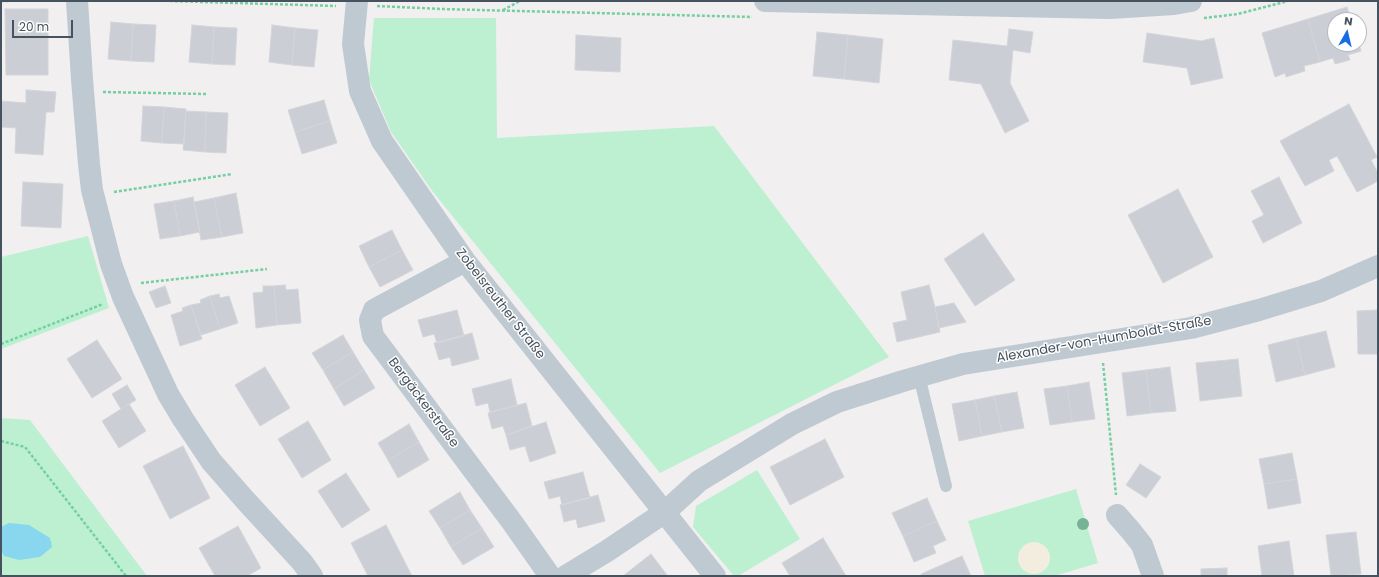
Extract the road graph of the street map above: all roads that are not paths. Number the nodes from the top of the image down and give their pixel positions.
1 (77, 1) edge
2 (356, 3) edge
3 (1044, 4) edge
4 (759, 9) edge
5 (1195, 10) edge
6 (464, 261) junction
7 (1378, 266) edge
8 (919, 376) junction
9 (946, 486) dead end
10 (665, 512) junction
11 (1117, 516) road end
12 (312, 576) edge
13 (550, 576) edge
14 (566, 576) edge
15 (715, 576) edge
16 (1153, 576) edge

1 - 12 street
2 - 6 street, Zobelsreuther Straße
3 - 4 street
3 - 5 street
6 - 10 street, Zobelsreuther Straße
6 - 13 street, Bergäckerstraße
7 - 8 street, Alexander-von-Humboldt-Straße
8 - 9 lane
8 - 10 street, Alexander-von-Humboldt-Straße
10 - 14 street, Alexander-von-Humboldt-Straße
10 - 15 street, Zobelsreuther Straße
11 - 16 street

